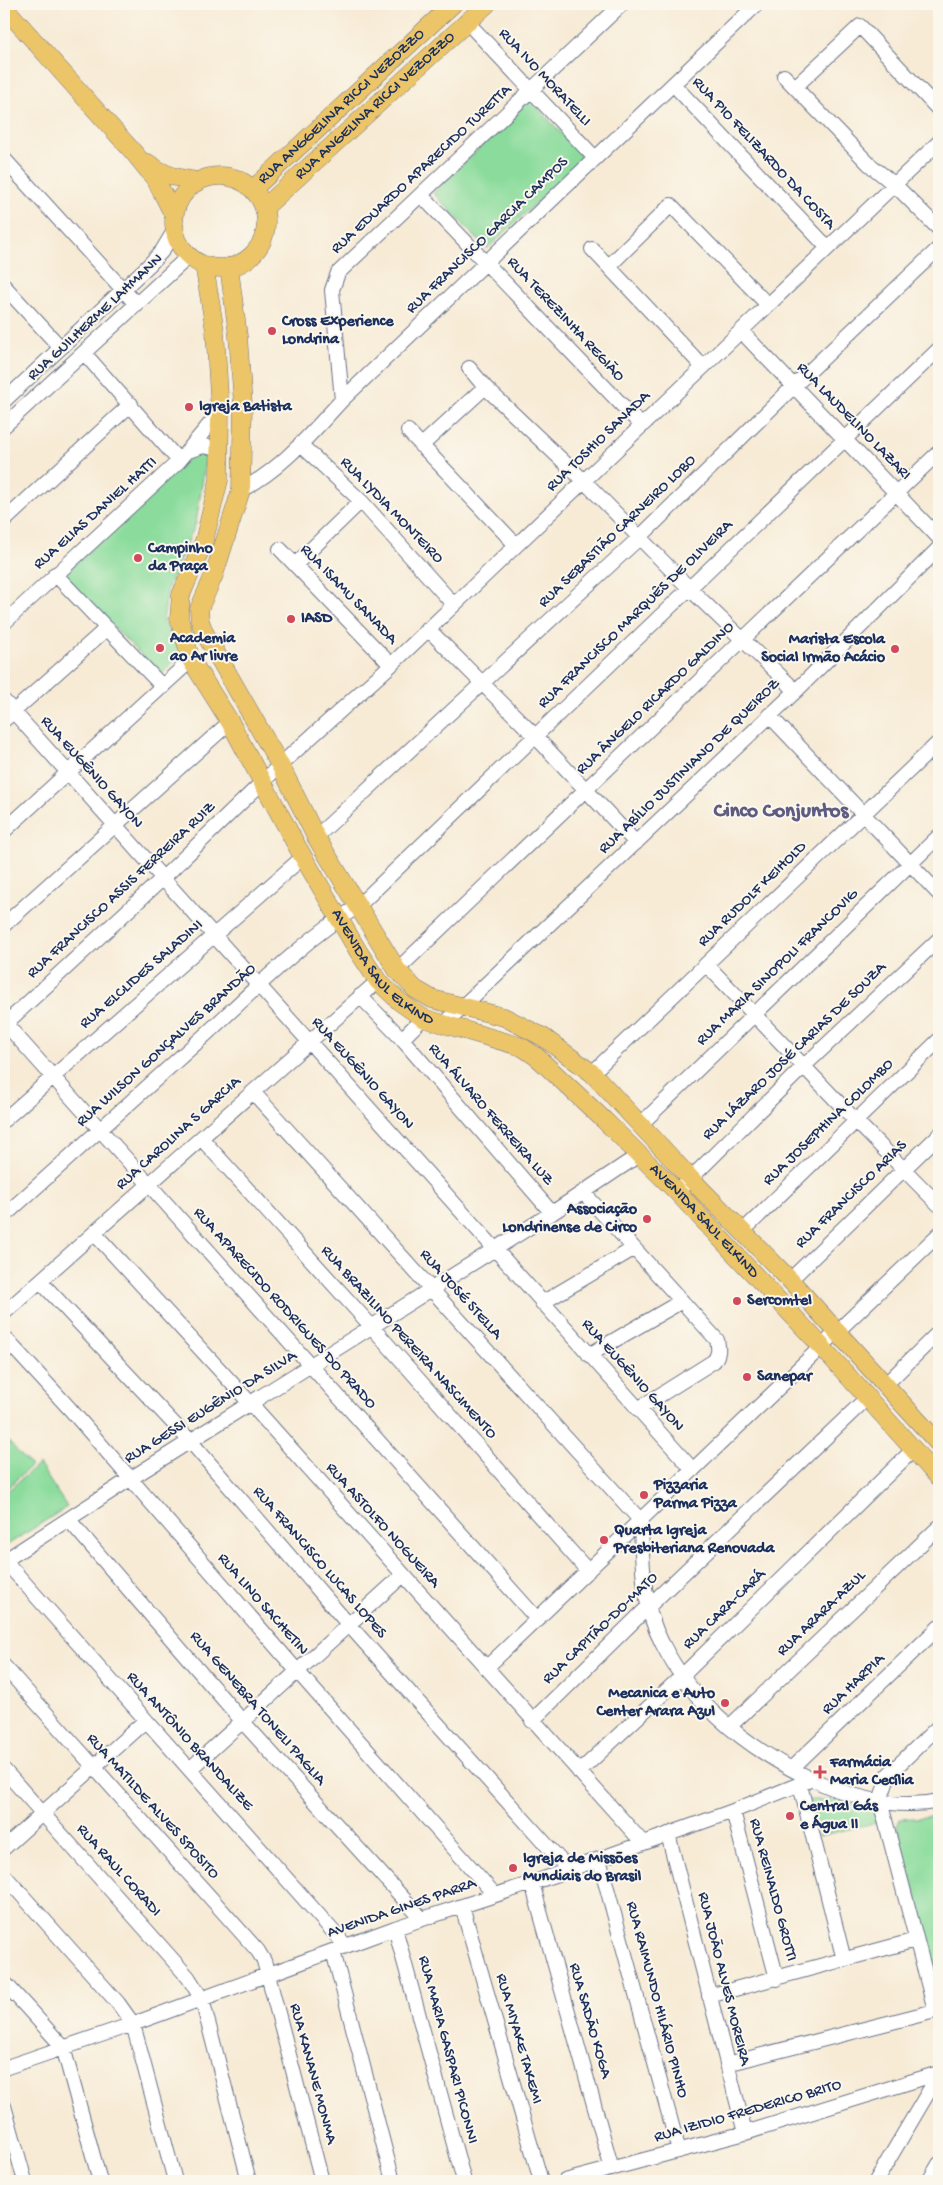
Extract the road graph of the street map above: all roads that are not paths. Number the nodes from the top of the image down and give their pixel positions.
1 (453, 4) edge
2 (622, 4) edge
3 (757, 4) edge
4 (484, 5) edge
5 (4, 8) edge
6 (467, 22) junction
7 (784, 76) dead end
8 (673, 84) junction
9 (795, 87) junction
10 (531, 90) junction
11 (939, 110) edge
12 (939, 142) edge
13 (135, 154) junction
14 (595, 158) junction
15 (4, 159) edge
16 (198, 181) junction
17 (895, 185) junction
18 (253, 189) junction
19 (421, 195) junction
20 (264, 208) junction
21 (174, 223) junction
22 (939, 229) edge
23 (828, 248) junction
24 (939, 248) edge
25 (592, 249) dead end
26 (189, 256) junction
27 (486, 261) junction
28 (204, 265) junction
29 (608, 266) junction
30 (229, 267) junction
31 (4, 286) edge
32 (122, 289) junction
33 (137, 305) junction
34 (768, 305) junction
35 (741, 331) junction
36 (60, 347) junction
37 (939, 349) edge
38 (84, 353) junction
39 (703, 367) junction
40 (469, 368) dead end
41 (794, 386) junction
42 (484, 387) junction
43 (342, 400) junction
44 (4, 401) edge
45 (131, 404) junction
46 (220, 412) junction
47 (4, 426) edge
48 (642, 426) junction
49 (408, 432) dead end
50 (844, 439) junction
51 (300, 444) junction
52 (422, 446) junction
53 (220, 449) junction
54 (188, 450) junction
55 (939, 452) edge
56 (179, 461) junction
57 (584, 481) junction
58 (241, 490) junction
59 (896, 492) junction
60 (361, 501) junction
61 (4, 521) edge
62 (639, 538) junction
63 (939, 538) edge
64 (516, 546) junction
65 (939, 548) edge
66 (280, 549) dead end
67 (296, 564) junction
68 (55, 574) junction
69 (190, 574) junction
70 (211, 581) junction
71 (690, 589) junction
72 (454, 605) junction
73 (4, 623) edge
74 (107, 628) junction
75 (428, 629) junction
76 (743, 641) junction
77 (191, 660) junction
78 (391, 665) junction
79 (483, 683) junction
80 (163, 688) junction
81 (796, 691) junction
82 (7, 711) edge
83 (769, 715) junction
84 (230, 722) junction
85 (535, 736) junction
86 (939, 742) edge
87 (280, 765) junction
88 (69, 772) junction
89 (264, 783) junction
90 (586, 790) junction
91 (863, 814) junction
92 (115, 826) junction
93 (4, 831) edge
94 (939, 836) edge
95 (316, 837) junction
96 (636, 843) junction
97 (303, 857) junction
98 (911, 864) junction
99 (162, 879) junction
100 (939, 894) edge
101 (357, 907) junction
102 (338, 918) junction
103 (4, 925) edge
104 (213, 936) junction
105 (939, 939) edge
106 (706, 964) junction
107 (397, 970) junction
108 (378, 981) junction
109 (259, 985) junction
110 (360, 996) junction
111 (461, 1008) junction
112 (755, 1014) junction
113 (423, 1018) junction
114 (4, 1023) edge
115 (444, 1024) junction
116 (402, 1039) junction
117 (939, 1040) edge
118 (309, 1041) junction
119 (804, 1066) junction
120 (592, 1073) junction
121 (52, 1077) junction
122 (253, 1092) junction
123 (4, 1120) edge
124 (856, 1121) junction
125 (640, 1124) junction
126 (101, 1130) junction
127 (939, 1135) edge
128 (200, 1138) junction
129 (639, 1155) junction
130 (904, 1168) junction
131 (690, 1178) junction
132 (149, 1184) junction
133 (677, 1192) junction
134 (584, 1193) junction
135 (939, 1205) edge
136 (552, 1213) junction
137 (4, 1216) edge
138 (743, 1230) junction
139 (94, 1233) junction
140 (939, 1234) edge
141 (493, 1249) junction
142 (633, 1249) junction
143 (790, 1280) junction
144 (40, 1281) junction
145 (431, 1289) junction
146 (682, 1301) junction
147 (542, 1303) junction
148 (4, 1313) edge
149 (372, 1327) junction
150 (838, 1332) junction
151 (939, 1332) edge
152 (4, 1337) edge
153 (822, 1347) junction
154 (589, 1355) junction
155 (312, 1365) junction
156 (886, 1384) junction
157 (868, 1397) junction
158 (251, 1404) junction
159 (638, 1409) junction
160 (937, 1436) edge
161 (190, 1442) junction
162 (914, 1449) junction
163 (693, 1470) junction
164 (939, 1478) edge
165 (130, 1479) junction
166 (69, 1520) junction
167 (641, 1521) junction
168 (939, 1527) edge
169 (4, 1561) edge
170 (588, 1572) junction
171 (403, 1575) junction
172 (648, 1607) junction
173 (538, 1620) junction
174 (350, 1625) junction
175 (939, 1626) edge
176 (4, 1666) edge
177 (486, 1668) junction
178 (298, 1672) junction
179 (682, 1676) junction
180 (146, 1720) junction
181 (532, 1721) junction
182 (243, 1722) junction
183 (939, 1726) edge
184 (729, 1727) junction
185 (792, 1768) junction
186 (95, 1769) junction
187 (190, 1769) junction
188 (4, 1770) edge
189 (579, 1772) junction
190 (805, 1782) junction
191 (880, 1801) junction
192 (939, 1801) edge
193 (733, 1811) junction
194 (44, 1814) junction
195 (668, 1834) junction
196 (643, 1843) junction
197 (4, 1848) edge
198 (599, 1859) junction
199 (569, 1870) junction
200 (4, 1875) edge
201 (532, 1883) junction
202 (495, 1895) junction
203 (462, 1906) junction
204 (422, 1919) junction
205 (395, 1928) junction
206 (916, 1940) junction
207 (339, 1948) junction
208 (844, 1960) junction
209 (268, 1975) junction
210 (777, 1979) junction
211 (4, 1982) edge
212 (709, 1996) junction
213 (202, 1999) junction
214 (937, 2010) edge
215 (133, 2024) junction
216 (62, 2047) junction
217 (727, 2064) junction
218 (4, 2068) edge
219 (939, 2074) edge
220 (4, 2106) edge
221 (745, 2133) junction
222 (679, 2150) junction
223 (939, 2164) edge
224 (602, 2174) edge
225 (25, 2181) edge
226 (100, 2181) edge
227 (174, 2181) edge
228 (250, 2181) edge
229 (322, 2181) edge
230 (393, 2181) edge
231 (464, 2181) edge
232 (541, 2181) edge
233 (565, 2181) edge
234 (875, 2181) edge
235 (929, 2181) edge

1 - 18 main road, RUA ANGGELINA RICCI VEZOZZO
2 - 10 street, RUA EDUARDO APARECIDO TURETTA
3 - 8 street, RUA FRANCISCO GARCIA CAMPOS
4 - 6 main road, RUA ANGELINA RICCI VEZOZZO
5 - 13 main road
6 - 10 street, RUA IVO MORATELLI
6 - 20 main road, RUA ANGELINA RICCI VEZOZZO
7 - 9 street
8 - 14 street, RUA FRANCISCO GARCIA CAMPOS
8 - 23 street, RUA PIO FELIZARDO DA COSTA
9 - 11 street
9 - 17 street
10 - 14 street, RUA IVO MORATELLI
10 - 19 street, RUA EDUARDO APARECIDO TURETTA
12 - 17 street, RUA TOSHIO SANADA
13 - 16 main road
13 - 21 main road
14 - 27 street, RUA FRANCISCO GARCIA CAMPOS
15 - 32 street
16 - 18 main road
16 - 21 main road
17 - 22 street
17 - 23 street, RUA TOSHIO SANADA
18 - 20 main road
19 - 27 street, RUA TEREZINHA REGIÃO
19 - 43 street, RUA EDUARDO APARECIDO TURETTA
20 - 30 main road
21 - 26 main road
21 - 32 street
23 - 34 street, RUA TOSHIO SANADA
24 - 41 street, RUA SEBASTIÃO CARNEIRO LOBO
25 - 29 street
26 - 28 main road
26 - 33 street, RUA GUILHERME LAHMANN
27 - 43 street, RUA FRANCISCO GARCIA CAMPOS
27 - 48 street, RUA TEREZINHA REGIÃO
28 - 30 main road
28 - 46 main road, AVENIDA SAUL ELKIND
29 - 34 street
29 - 39 street
30 - 58 main road, AVENIDA SAUL ELKIND
31 - 36 street
32 - 33 street
32 - 36 street
33 - 38 street, RUA GUILHERME LAHMANN
34 - 35 street, RUA TOSHIO SANADA
35 - 39 street, RUA TOSHIO SANADA
35 - 41 street, RUA LAUDELINO LAZARI
36 - 44 street
37 - 50 street, RUA FRANCISCO MARQUÊS DE OLIVEIRA
38 - 45 street
38 - 47 street, RUA GUILHERME LAHMANN
39 - 48 street, RUA TOSHIO SANADA
40 - 42 street
41 - 50 street, RUA LAUDELINO LAZARI
41 - 62 street, RUA SEBASTIÃO CARNEIRO LOBO
42 - 52 street
42 - 57 street
43 - 51 street, RUA FRANCISCO GARCIA CAMPOS
45 - 56 street
45 - 61 street
46 - 53 main road, AVENIDA SAUL ELKIND
46 - 54 street, RUA ELIAS DANIEL HATTI
48 - 57 street, RUA TOSHIO SANADA
49 - 52 street
50 - 59 street, RUA LAUDELINO LAZARI
50 - 71 street, RUA FRANCISCO MARQUÊS DE OLIVEIRA
51 - 58 street, RUA FRANCISCO GARCIA CAMPOS
51 - 60 street, RUA LYDIA MONTEIRO
52 - 64 street
53 - 54 street
53 - 69 main road, AVENIDA SAUL ELKIND
54 - 56 street, RUA ELIAS DANIEL HATTI
55 - 59 street, RUA ÂNGELO RICARDO GALDINO
56 - 68 street, RUA ELIAS DANIEL HATTI
57 - 62 street
57 - 64 street, RUA TOSHIO SANADA
58 - 70 main road, AVENIDA SAUL ELKIND
59 - 63 street, RUA LAUDELINO LAZARI
59 - 76 street, RUA ÂNGELO RICARDO GALDINO
60 - 67 street
60 - 72 street, RUA LYDIA MONTEIRO
62 - 71 street
62 - 79 street, RUA SEBASTIÃO CARNEIRO LOBO
64 - 72 street, RUA TOSHIO SANADA
65 - 81 street, RUA ABÍLIO JUSTINIANO DE QUEIROZ
66 - 67 street, RUA ISAMU SANADA
67 - 78 street, RUA ISAMU SANADA
68 - 73 street, RUA ELIAS DANIEL HATTI
68 - 74 street
69 - 70 main road
69 - 77 main road, AVENIDA SAUL ELKIND
70 - 87 main road, AVENIDA SAUL ELKIND
71 - 76 street
71 - 85 street, RUA FRANCISCO MARQUÊS DE OLIVEIRA
72 - 75 street, RUA TOSHIO SANADA
74 - 80 street
74 - 82 street
75 - 78 street, RUA TOSHIO SANADA
75 - 79 street
76 - 81 street
76 - 90 street, RUA ÂNGELO RICARDO GALDINO
77 - 80 street
77 - 84 main road, AVENIDA SAUL ELKIND
78 - 87 street, RUA TOSHIO SANADA
79 - 85 street
79 - 95 street, RUA SEBASTIÃO CARNEIRO LOBO
80 - 88 street
81 - 83 street, RUA ABÍLIO JUSTINIANO DE QUEIROZ
82 - 88 street, RUA EUGÊNIO GAYON
83 - 91 street
83 - 96 street, RUA ABÍLIO JUSTINIANO DE QUEIROZ
84 - 89 main road, AVENIDA SAUL ELKIND
84 - 92 street
85 - 90 street
85 - 101 street, RUA FRANCISCO MARQUÊS DE OLIVEIRA
86 - 91 street, RUA RUDOLF KEIHOLD
87 - 89 street, RUA FRANCISCO ASSIS FERREIRA RUIZ
87 - 95 main road, AVENIDA SAUL ELKIND
88 - 92 street, RUA EUGÊNIO GAYON
88 - 93 street
89 - 97 main road, AVENIDA SAUL ELKIND
89 - 99 street, RUA FRANCISCO ASSIS FERREIRA RUIZ
90 - 96 street
90 - 107 street, RUA ÂNGELO RICARDO GALDINO
91 - 98 street
91 - 106 street, RUA RUDOLF KEIHOLD
92 - 99 street, RUA EUGÊNIO GAYON
92 - 103 street
94 - 98 street, RUA MARIA SINOPOLI FRANCOVIG
95 - 101 main road, AVENIDA SAUL ELKIND
96 - 111 street, RUA ABÍLIO JUSTINIANO DE QUEIROZ
97 - 102 main road, AVENIDA SAUL ELKIND
97 - 104 street, RUA ELCLIDES SALADINI
98 - 100 street
98 - 112 street, RUA MARIA SINOPOLI FRANCOVIG
99 - 104 street, RUA EUGÊNIO GAYON
99 - 114 street, RUA FRANCISCO ASSIS FERREIRA RUIZ
101 - 102 street, RUA WILSON GONÇALVES BRANDÃO
101 - 107 main road, AVENIDA SAUL ELKIND
102 - 108 main road, AVENIDA SAUL ELKIND
102 - 109 street, RUA WILSON GONÇALVES BRANDÃO
104 - 109 street, RUA EUGÊNIO GAYON
104 - 121 street, RUA ELCLIDES SALADINI
105 - 119 street, RUA LÁZARO JOSÉ CARIAS DE SOUZA
106 - 112 street
106 - 120 street, RUA RUDOLF KEIHOLD
107 - 111 main road, AVENIDA SAUL ELKIND
108 - 110 street, RUA CAROLINA S GARCIA
108 - 113 main road, AVENIDA SAUL ELKIND
109 - 118 street, RUA EUGÊNIO GAYON
109 - 126 street, RUA WILSON GONÇALVES BRANDÃO
110 - 116 street, RUA ÁLVARO FERREIRA LUZ
110 - 118 street, RUA CAROLINA S GARCIA
111 - 115 street, RUA ABÍLIO JUSTINIANO DE QUEIROZ
111 - 120 main road, AVENIDA SAUL ELKIND
112 - 119 street
112 - 125 street, RUA MARIA SINOPOLI FRANCOVIG
113 - 115 main road, AVENIDA SAUL ELKIND
113 - 116 street
114 - 121 street, RUA APARECIDO RODRIGUES DO PRADO
115 - 129 main road, AVENIDA SAUL ELKIND
116 - 136 street, RUA ÁLVARO FERREIRA LUZ
117 - 124 street, RUA JOSEPHINA COLOMBO
118 - 122 street, RUA CAROLINA S GARCIA
118 - 141 street, RUA EUGÊNIO GAYON
119 - 124 street
119 - 131 street, RUA LÁZARO JOSÉ CARIAS DE SOUZA
120 - 125 main road, AVENIDA SAUL ELKIND
121 - 123 street, RUA ELCLIDES SALADINI
121 - 126 street, RUA APARECIDO RODRIGUES DO PRADO
122 - 128 street, RUA CAROLINA S GARCIA
122 - 145 street, RUA JOSÉ STELLA
124 - 130 street
124 - 138 street, RUA JOSEPHINA COLOMBO
125 - 131 main road, AVENIDA SAUL ELKIND
126 - 132 street, RUA APARECIDO RODRIGUES DO PRADO
126 - 137 street, RUA WILSON GONÇALVES BRANDÃO
127 - 130 street, RUA FRANCISCO ARIAS
128 - 132 street, RUA CAROLINA S GARCIA
128 - 149 street, RUA BRAZILINO PEREIRA NASCIMENTO
129 - 133 main road, AVENIDA SAUL ELKIND
129 - 134 street, RUA GESSI EUGÊNIO DA SILVA
130 - 135 street
130 - 143 street, RUA FRANCISCO ARIAS
131 - 133 street, RUA LÁZARO JOSÉ CARIAS DE SOUZA
131 - 138 main road, AVENIDA SAUL ELKIND
132 - 139 street, RUA CAROLINA S GARCIA
132 - 155 street, RUA APARECIDO RODRIGUES DO PRADO
133 - 153 main road, AVENIDA SAUL ELKIND
134 - 136 street, RUA GESSI EUGÊNIO DA SILVA
134 - 142 street
136 - 141 street, RUA GESSI EUGÊNIO DA SILVA
138 - 143 main road, AVENIDA SAUL ELKIND
139 - 144 street, RUA CAROLINA S GARCIA
139 - 158 street, RUA ASTOLFO NOGUEIRA
140 - 150 street
141 - 145 street, RUA GESSI EUGÊNIO DA SILVA
141 - 147 street, RUA EUGÊNIO GAYON
142 - 146 street
142 - 147 street
143 - 150 main road, AVENIDA SAUL ELKIND
144 - 148 street, RUA CAROLINA S GARCIA
144 - 161 street, RUA FRANCISCO LUCAS LOPES
145 - 149 street, RUA GESSI EUGÊNIO DA SILVA
145 - 167 street, RUA JOSÉ STELLA
146 - 154 street
146 - 159 street
147 - 154 street, RUA EUGÊNIO GAYON
149 - 155 street, RUA GESSI EUGÊNIO DA SILVA
149 - 170 street, RUA BRAZILINO PEREIRA NASCIMENTO
150 - 153 street
150 - 156 main road, AVENIDA SAUL ELKIND
151 - 156 street
152 - 165 street, RUA LINO SACHETIN
153 - 157 main road, AVENIDA SAUL ELKIND
153 - 163 street
154 - 159 street, RUA EUGÊNIO GAYON
155 - 158 street, RUA GESSI EUGÊNIO DA SILVA
155 - 173 street, RUA APARECIDO RODRIGUES DO PRADO
156 - 160 main road, AVENIDA SAUL ELKIND
157 - 162 main road, AVENIDA SAUL ELKIND
157 - 172 street, RUA CAPITÃO-DO-MATO
158 - 161 street, RUA GESSI EUGÊNIO DA SILVA
158 - 171 street, RUA ASTOLFO NOGUEIRA
159 - 163 street, RUA EUGÊNIO GAYON
161 - 165 street, RUA GESSI EUGÊNIO DA SILVA
161 - 174 street, RUA FRANCISCO LUCAS LOPES
162 - 164 main road, AVENIDA SAUL ELKIND
162 - 179 street, RUA CARA-CARÁ
163 - 167 street
165 - 166 street, RUA GESSI EUGÊNIO DA SILVA
165 - 178 street, RUA LINO SACHETIN
166 - 169 street, RUA GESSI EUGÊNIO DA SILVA
166 - 182 street, RUA GENEBRA TONELI PAGLIA
167 - 170 street
167 - 172 street
168 - 184 street, RUA ARARA-AZUL
169 - 180 street, RUA ANTÔNIO BRANDALIZE
170 - 173 street
171 - 174 street
171 - 177 street, RUA ASTOLFO NOGUEIRA
172 - 179 street
172 - 181 street, RUA CAPITÃO-DO-MATO
173 - 177 street
174 - 178 street
174 - 199 street, RUA FRANCISCO LUCAS LOPES
175 - 185 street, RUA HARPIA
176 - 186 street, RUA MATILDE ALVES SPOSITO
177 - 181 street, RUA ASTOLFO NOGUEIRA
178 - 182 street
178 - 202 street, RUA LINO SACHETIN
179 - 184 street
179 - 189 street, RUA CARA-CARÁ
180 - 186 street
180 - 187 street, RUA ANTÔNIO BRANDALIZE
181 - 189 street, RUA ASTOLFO NOGUEIRA
182 - 187 street
182 - 204 street, RUA GENEBRA TONELI PAGLIA
183 - 191 street
184 - 185 street
185 - 190 street
186 - 194 street
186 - 209 street, RUA MATILDE ALVES SPOSITO
187 - 207 street, RUA ANTÔNIO BRANDALIZE
188 - 194 street, RUA RAUL CORADI
189 - 196 street, RUA ASTOLFO NOGUEIRA
190 - 191 street
190 - 193 street, AVENIDA GINES PARRA
190 - 208 street
191 - 192 street
191 - 206 street
193 - 195 street, AVENIDA GINES PARRA
193 - 210 street, RUA REINALDO GROTTI
194 - 197 street
194 - 213 street, RUA RAUL CORADI
195 - 196 street, AVENIDA GINES PARRA
195 - 212 street, RUA JOÃO ALVES MOREIRA
196 - 198 street, AVENIDA GINES PARRA
198 - 199 street, AVENIDA GINES PARRA
198 - 222 street, RUA RAIMUNDO HILÁRIO PINHO
199 - 201 street, AVENIDA GINES PARRA
200 - 215 street
201 - 202 street, AVENIDA GINES PARRA
201 - 224 street, RUA SADÃO KOGA
202 - 203 street, AVENIDA GINES PARRA
203 - 204 street, AVENIDA GINES PARRA
203 - 232 street, RUA MIYAKE TAKEMI
204 - 205 street, AVENIDA GINES PARRA
205 - 207 street, AVENIDA GINES PARRA
205 - 231 street, RUA MARIA GASPARI PICONNI
206 - 208 street
206 - 214 street
207 - 209 street, AVENIDA GINES PARRA
207 - 230 street
208 - 210 street
209 - 213 street, AVENIDA GINES PARRA
209 - 229 street, RUA KANANE MONMA
210 - 212 street
211 - 216 street
212 - 217 street, RUA JOÃO ALVES MOREIRA
213 - 215 street, AVENIDA GINES PARRA
213 - 228 street, RUA RAUL CORADI
214 - 217 street
215 - 216 street, AVENIDA GINES PARRA
215 - 227 street
216 - 218 street, AVENIDA GINES PARRA
216 - 226 street
217 - 221 street, RUA JOÃO ALVES MOREIRA
219 - 221 street, RUA IZIDIO FREDERICO BRITO
219 - 234 street
220 - 225 street
221 - 222 street, RUA IZIDIO FREDERICO BRITO
222 - 224 street, RUA IZIDIO FREDERICO BRITO
223 - 235 street
224 - 233 street, RUA IZIDIO FREDERICO BRITO

